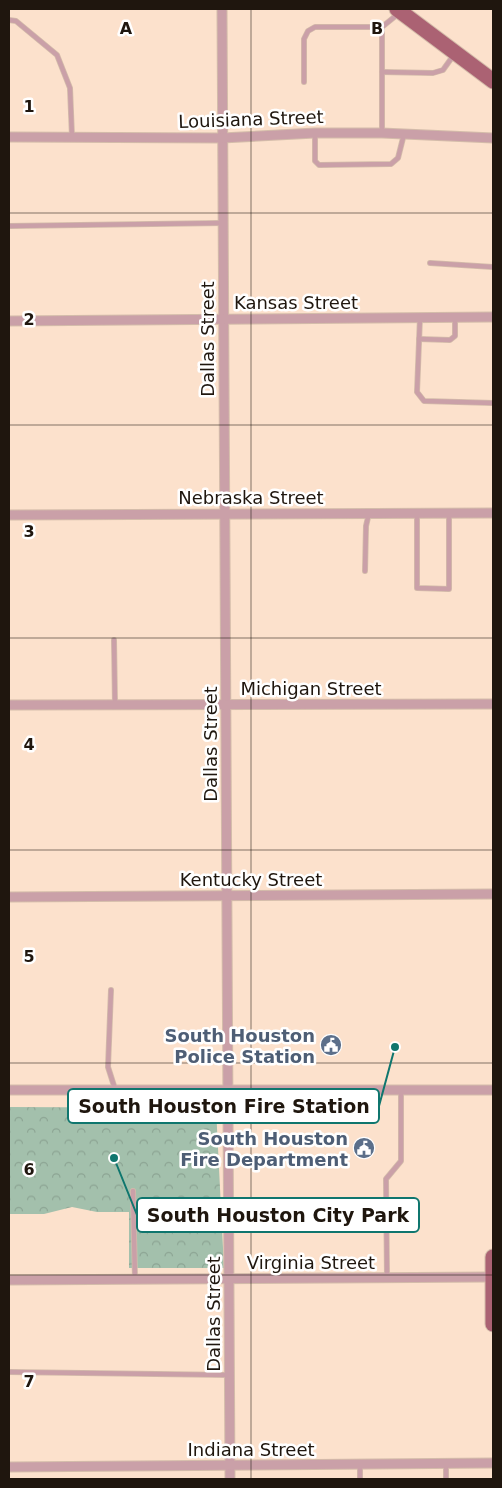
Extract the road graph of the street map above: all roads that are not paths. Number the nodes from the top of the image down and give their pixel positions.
1 (222, 9) edge
2 (400, 10) edge
3 (9, 20) edge
4 (382, 28) junction
5 (455, 53) junction
6 (382, 72) junction
7 (493, 81) edge
8 (304, 82) dead end
9 (315, 133) junction
10 (382, 133) junction
11 (404, 134) junction
12 (9, 137) edge
13 (72, 137) junction
14 (222, 138) junction
15 (493, 138) edge
16 (223, 223) junction
17 (9, 226) edge
18 (430, 263) dead end
19 (493, 267) edge
20 (420, 317) junction
21 (455, 317) junction
22 (493, 317) edge
23 (224, 319) junction
24 (9, 321) edge
25 (419, 340) junction
26 (493, 403) edge
27 (369, 513) junction
28 (417, 513) junction
29 (449, 513) junction
30 (493, 513) edge
31 (225, 514) junction
32 (9, 515) edge
33 (365, 571) dead end
34 (114, 640) dead end
35 (9, 704) edge
36 (493, 704) edge
37 (115, 705) junction
38 (226, 705) junction
39 (493, 894) edge
40 (227, 895) junction
41 (9, 897) edge
42 (111, 990) dead end
43 (9, 1090) edge
44 (116, 1090) junction
45 (228, 1090) junction
46 (401, 1090) junction
47 (493, 1090) edge
48 (133, 1191) dead end
49 (493, 1257) edge
50 (493, 1277) edge
51 (387, 1278) junction
52 (135, 1279) junction
53 (229, 1279) junction
54 (9, 1280) edge
55 (493, 1324) edge
56 (9, 1372) edge
57 (229, 1375) junction
58 (493, 1463) edge
59 (360, 1464) junction
60 (446, 1464) junction
61 (230, 1465) junction
62 (9, 1467) edge
63 (230, 1479) edge
64 (360, 1479) edge
65 (446, 1479) edge

1 - 14 street, Dallas Street
2 - 4 lane
2 - 5 main road
3 - 13 lane
4 - 6 lane
4 - 8 lane
5 - 6 lane
5 - 7 main road
6 - 10 lane
9 - 10 street, Louisiana Street
9 - 11 lane
9 - 14 street, Louisiana Street
10 - 11 street, Louisiana Street
11 - 15 street, Louisiana Street
12 - 13 street, Louisiana Street
13 - 14 street, Louisiana Street
14 - 16 street, Dallas Street
16 - 17 lane
16 - 23 street, Dallas Street
18 - 19 lane
20 - 21 street, Kansas Street
20 - 23 street, Kansas Street
20 - 25 lane
21 - 22 street, Kansas Street
21 - 25 lane
23 - 24 street, Kansas Street
23 - 31 street, Dallas Street
25 - 26 lane
27 - 28 street, Nebraska Street
27 - 31 street, Nebraska Street
27 - 33 lane
28 - 29 street, Nebraska Street
28 - 29 lane
29 - 30 street, Nebraska Street
31 - 32 street, Nebraska Street
31 - 38 street, Dallas Street
34 - 37 lane
35 - 37 street, Michigan Street
36 - 38 street, Michigan Street
37 - 38 street, Michigan Street
38 - 40 street, Dallas Street
39 - 40 street, Kentucky Street
40 - 41 street, Kentucky Street
40 - 45 street, Dallas Street
42 - 44 lane
43 - 44 street
44 - 45 street
45 - 46 street
45 - 53 street, Dallas Street
46 - 47 street
46 - 51 lane
48 - 52 lane
49 - 50 main road
50 - 51 street, Virginia Street
50 - 55 main road
51 - 53 street, Virginia Street
52 - 53 street, Virginia Street
52 - 54 street, Virginia Street
53 - 57 street, Dallas Street
56 - 57 lane
57 - 61 street, Dallas Street
58 - 60 street, Indiana Street
59 - 60 street, Indiana Street
59 - 61 street, Indiana Street
59 - 64 lane
60 - 65 lane
61 - 62 street, Indiana Street
61 - 63 street, Dallas Street

